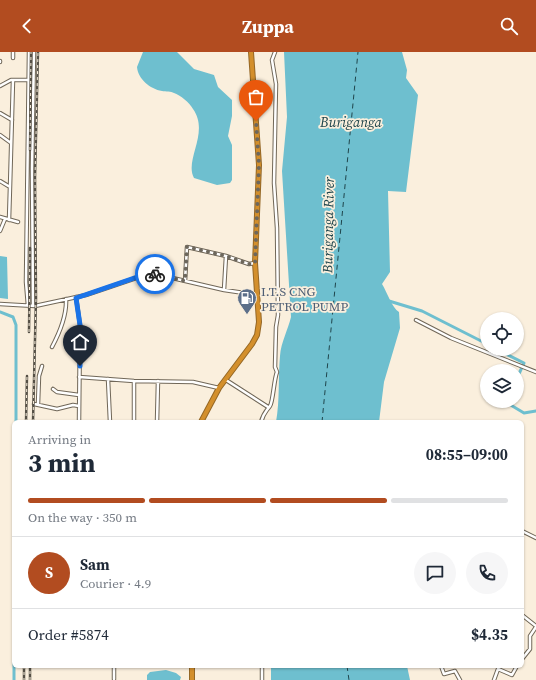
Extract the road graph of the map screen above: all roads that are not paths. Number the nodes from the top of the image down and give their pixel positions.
1 (14, 52) edge
2 (29, 52) edge
3 (34, 52) edge
4 (250, 52) edge
5 (275, 52) edge
6 (13, 58) dead end
7 (13, 80) junction
8 (28, 80) junction
9 (0, 86) edge
10 (0, 113) edge
11 (12, 120) junction
12 (0, 136) edge
13 (11, 144) junction
14 (0, 181) edge
15 (10, 187) junction
16 (0, 217) edge
17 (4, 219) junction
18 (9, 220) junction
19 (18, 222) dead end
20 (0, 228) edge
21 (0, 231) edge
22 (226, 256) junction
23 (255, 263) junction
24 (185, 281) junction
25 (224, 290) junction
26 (258, 295) junction
27 (76, 298) junction
28 (66, 299) junction
29 (0, 304) edge
30 (28, 306) junction
31 (33, 306) junction
32 (416, 320) dead end
33 (52, 348) dead end
34 (42, 366) dead end
35 (536, 372) edge
36 (79, 377) junction
37 (108, 379) junction
38 (226, 380) junction
39 (134, 381) junction
40 (158, 381) junction
41 (220, 388) junction
42 (52, 389) dead end
43 (79, 395) junction
44 (34, 404) dead end
45 (38, 404) junction
46 (79, 406) junction
47 (268, 407) junction
48 (79, 420) edge
49 (110, 420) edge
50 (134, 420) edge
51 (157, 420) edge
52 (202, 420) edge
53 (262, 420) edge
54 (524, 532) edge
55 (536, 538) edge
56 (524, 617) edge
57 (536, 626) edge
58 (524, 656) edge
59 (114, 668) edge
60 (192, 668) edge
61 (262, 668) edge
62 (442, 668) edge
63 (499, 668) edge
64 (501, 668) edge
65 (516, 668) edge
66 (114, 679) dead end
67 (192, 680) edge
68 (262, 680) edge
69 (460, 680) edge
70 (494, 680) edge

1 - 6 street
2 - 8 street
3 - 31 street
4 - 23 highway
5 - 47 street
7 - 8 street
7 - 9 street
7 - 11 street
8 - 30 street
10 - 11 street
11 - 13 street
12 - 13 street
13 - 15 street
14 - 15 street
15 - 18 street
16 - 17 street
17 - 18 street
17 - 20 street
18 - 19 street
20 - 21 street
22 - 23 street
22 - 24 street
22 - 25 street
23 - 26 highway
24 - 25 street
24 - 27 street
25 - 26 street
26 - 38 highway
27 - 28 street
27 - 36 street
28 - 31 street
28 - 33 street
29 - 30 street
30 - 31 street
32 - 35 street
34 - 45 street
36 - 37 street
36 - 43 street
37 - 39 street
37 - 49 street
38 - 41 highway
38 - 47 street
39 - 40 street
39 - 50 street
40 - 41 street
40 - 51 street
41 - 52 highway
42 - 43 street
43 - 46 street
44 - 45 street
45 - 46 street
46 - 48 street
47 - 53 street
54 - 55 street
56 - 57 street
57 - 58 street
59 - 66 street
60 - 67 highway
61 - 68 street
62 - 69 street
63 - 70 street
64 - 65 street

